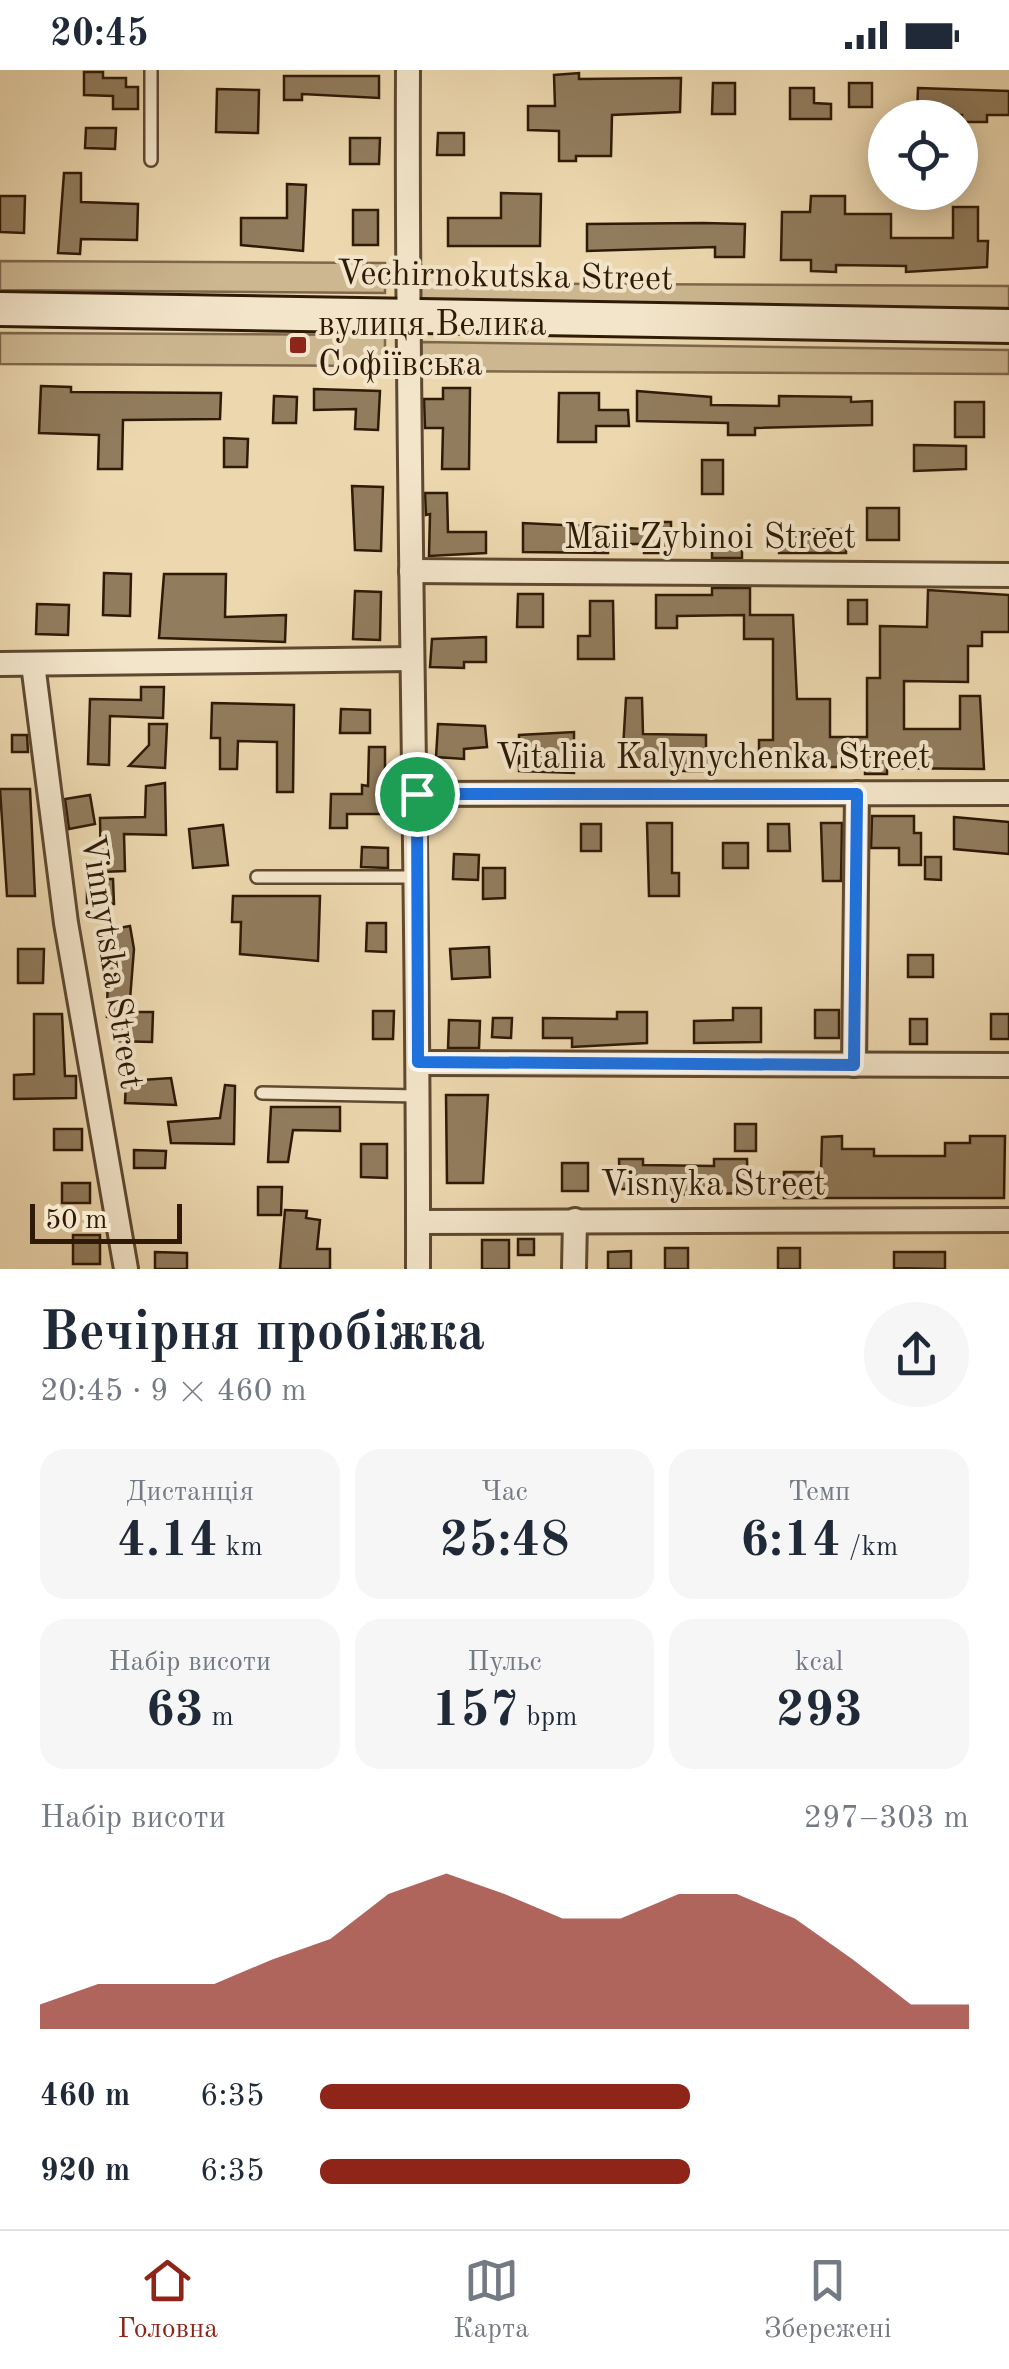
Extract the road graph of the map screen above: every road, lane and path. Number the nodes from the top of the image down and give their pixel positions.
1 (151, 70) edge
2 (408, 70) edge
3 (152, 160) dead end
4 (0, 309) edge
5 (407, 316) junction
6 (1009, 326) edge
7 (411, 571) junction
8 (1009, 575) edge
9 (412, 659) junction
10 (0, 664) edge
11 (33, 664) junction
12 (1009, 793) edge
13 (417, 794) junction
14 (857, 794) junction
15 (418, 877) junction
16 (257, 878) dead end
17 (418, 1062) junction
18 (854, 1065) junction
19 (1009, 1065) edge
20 (262, 1094) dead end
21 (418, 1096) junction
22 (574, 1220) junction
23 (1009, 1220) edge
24 (418, 1222) junction
25 (126, 1269) edge
26 (418, 1269) edge
27 (574, 1269) edge

1 - 3 lane
2 - 5 street
4 - 5 street, Vechirnokutska Street
5 - 6 street, Vechirnokutska Street
5 - 7 street
7 - 8 street, Maii Zybinoi Street
7 - 9 street
9 - 11 street
9 - 13 street
10 - 11 street
11 - 25 street, Vinnytska Street
12 - 14 street, Vitaliia Kalynychenka Street
13 - 14 street, Vitaliia Kalynychenka Street
13 - 15 street
14 - 18 street
15 - 16 lane
15 - 17 street
17 - 18 street
17 - 21 street
18 - 19 street
20 - 21 lane
21 - 24 street
22 - 23 street, Visnyka Street
22 - 24 street, Visnyka Street
22 - 27 street
24 - 26 street

